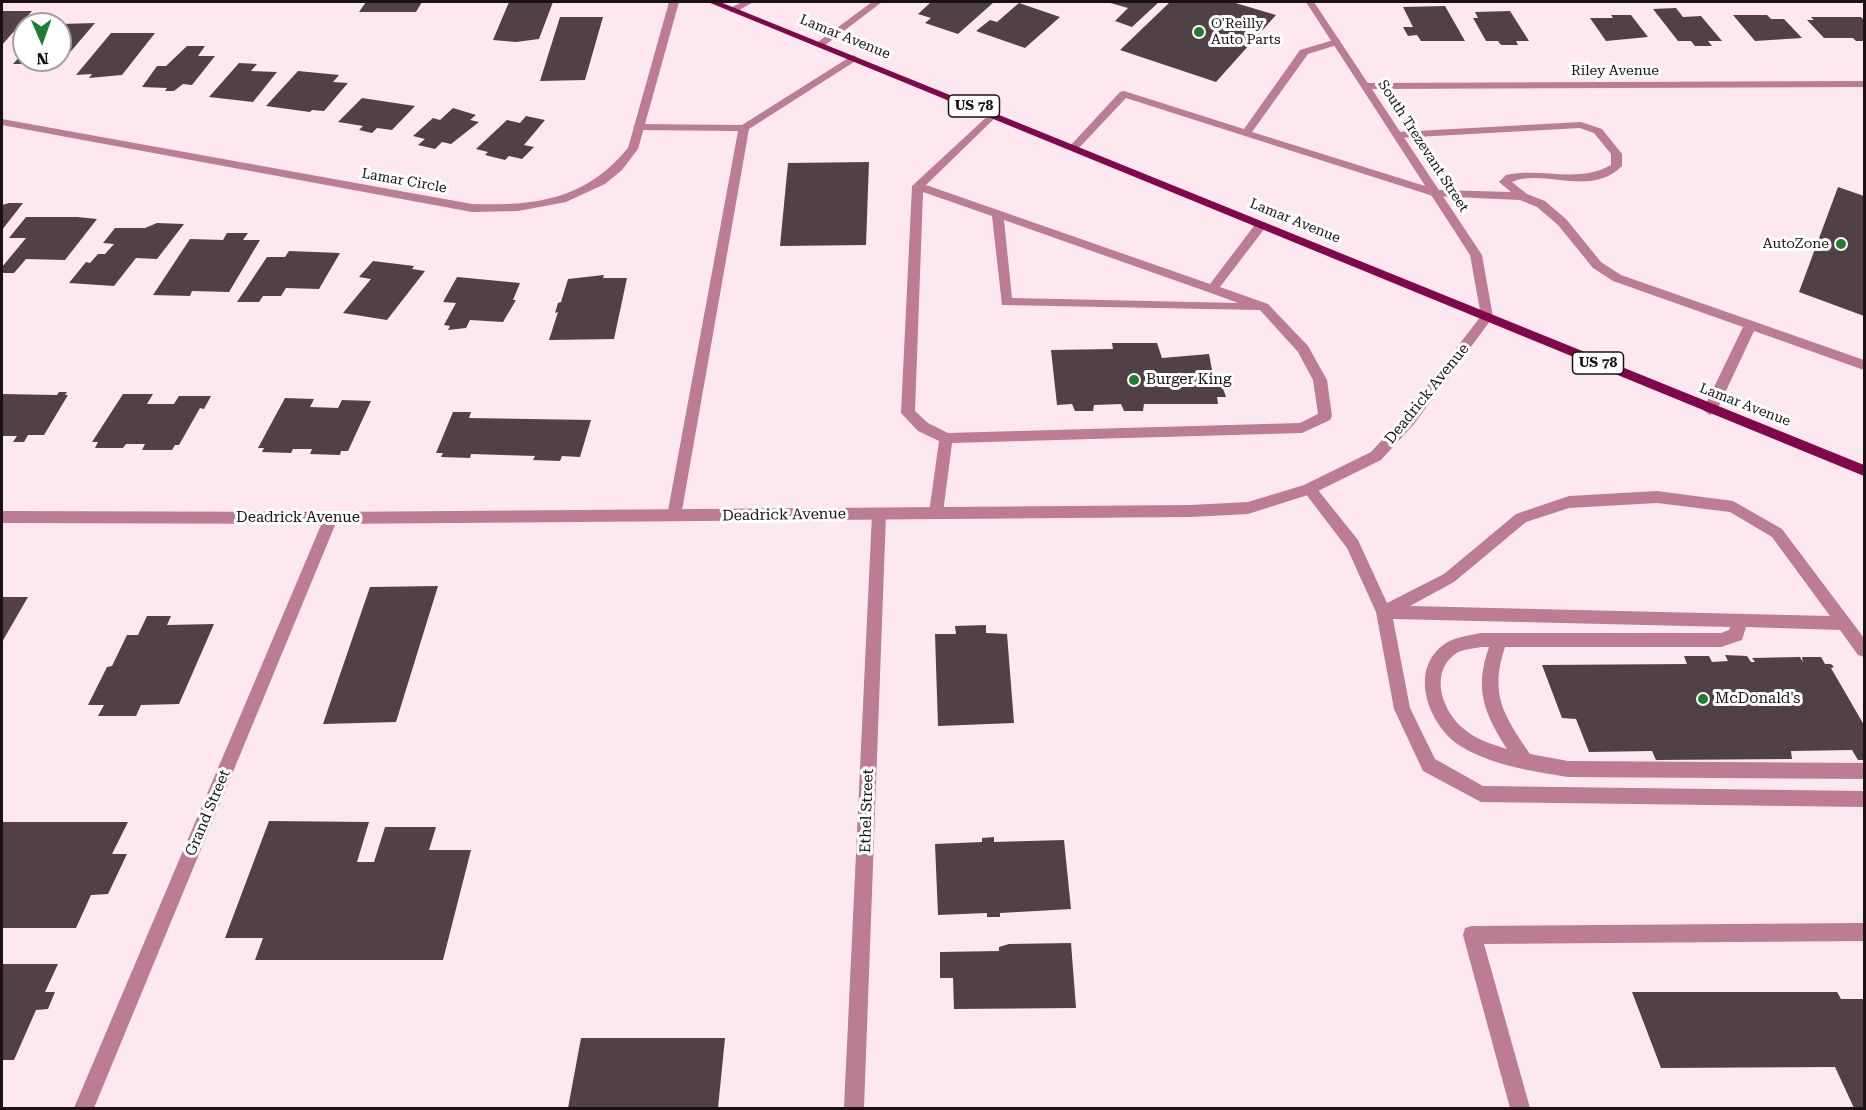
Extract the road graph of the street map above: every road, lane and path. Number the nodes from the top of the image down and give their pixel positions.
1 (674, 2) edge
2 (713, 2) edge
3 (748, 2) edge
4 (875, 2) edge
5 (1310, 2) edge
6 (733, 10) junction
7 (1337, 42) junction
8 (821, 44) junction
9 (853, 58) junction
10 (1864, 84) edge
11 (1366, 86) junction
12 (993, 114) junction
13 (2, 122) edge
14 (638, 128) junction
15 (744, 128) junction
16 (1246, 133) junction
17 (1398, 135) junction
18 (1074, 147) junction
19 (918, 186) junction
20 (1437, 194) junction
21 (1522, 196) junction
22 (997, 212) junction
23 (1261, 225) junction
24 (1212, 289) junction
25 (1264, 307) junction
26 (1487, 316) junction
27 (1750, 325) junction
28 (1864, 365) edge
29 (1710, 410) junction
30 (946, 438) junction
31 (1864, 471) edge
32 (1309, 489) junction
33 (936, 513) junction
34 (879, 514) junction
35 (675, 516) junction
36 (2, 517) edge
37 (331, 518) junction
38 (1384, 612) junction
39 (1739, 621) junction
40 (1844, 623) junction
41 (1499, 641) junction
42 (1864, 651) edge
43 (1525, 761) junction
44 (1864, 771) edge
45 (1864, 799) edge
46 (1864, 932) edge
47 (84, 1108) edge
48 (854, 1108) edge
49 (1520, 1108) edge

1 - 14 street, Lamar Circle
2 - 6 main road, Lamar Avenue / US 78
3 - 6 street
4 - 8 street
5 - 7 street, South Trezevant Street
6 - 8 main road, Lamar Avenue / US 78
7 - 11 street, South Trezevant Street
7 - 16 street
8 - 9 main road, Lamar Avenue / US 78
9 - 12 main road, Lamar Avenue / US 78
9 - 15 street
10 - 11 street, Riley Avenue
11 - 17 street, South Trezevant Street
12 - 18 main road, Lamar Avenue / US 78
12 - 19 street
13 - 14 street, Lamar Circle
14 - 15 street
15 - 35 street
16 - 18 street
16 - 20 street
17 - 20 street, South Trezevant Street
17 - 21 street
18 - 23 main road, Lamar Avenue / US 78
19 - 22 street
19 - 30 street
20 - 21 street
20 - 26 street, South Trezevant Street
21 - 27 street
22 - 24 street
22 - 25 street
23 - 24 street
23 - 26 main road, Lamar Avenue / US 78
24 - 25 street
25 - 30 street
26 - 29 main road, Lamar Avenue / US 78
26 - 32 street, Deadrick Avenue
27 - 28 street
27 - 29 street
29 - 31 main road, Lamar Avenue / US 78
30 - 33 street
32 - 33 street, Deadrick Avenue
32 - 38 street
33 - 34 street, Deadrick Avenue
34 - 35 street, Deadrick Avenue
34 - 48 street, Ethel Street
35 - 37 street, Deadrick Avenue
36 - 37 street, Deadrick Avenue
37 - 47 street, Grand Street
38 - 39 street
38 - 40 street
38 - 45 street
39 - 40 street
39 - 41 street
40 - 42 street
41 - 43 street
41 - 43 street
43 - 44 street
46 - 49 street

